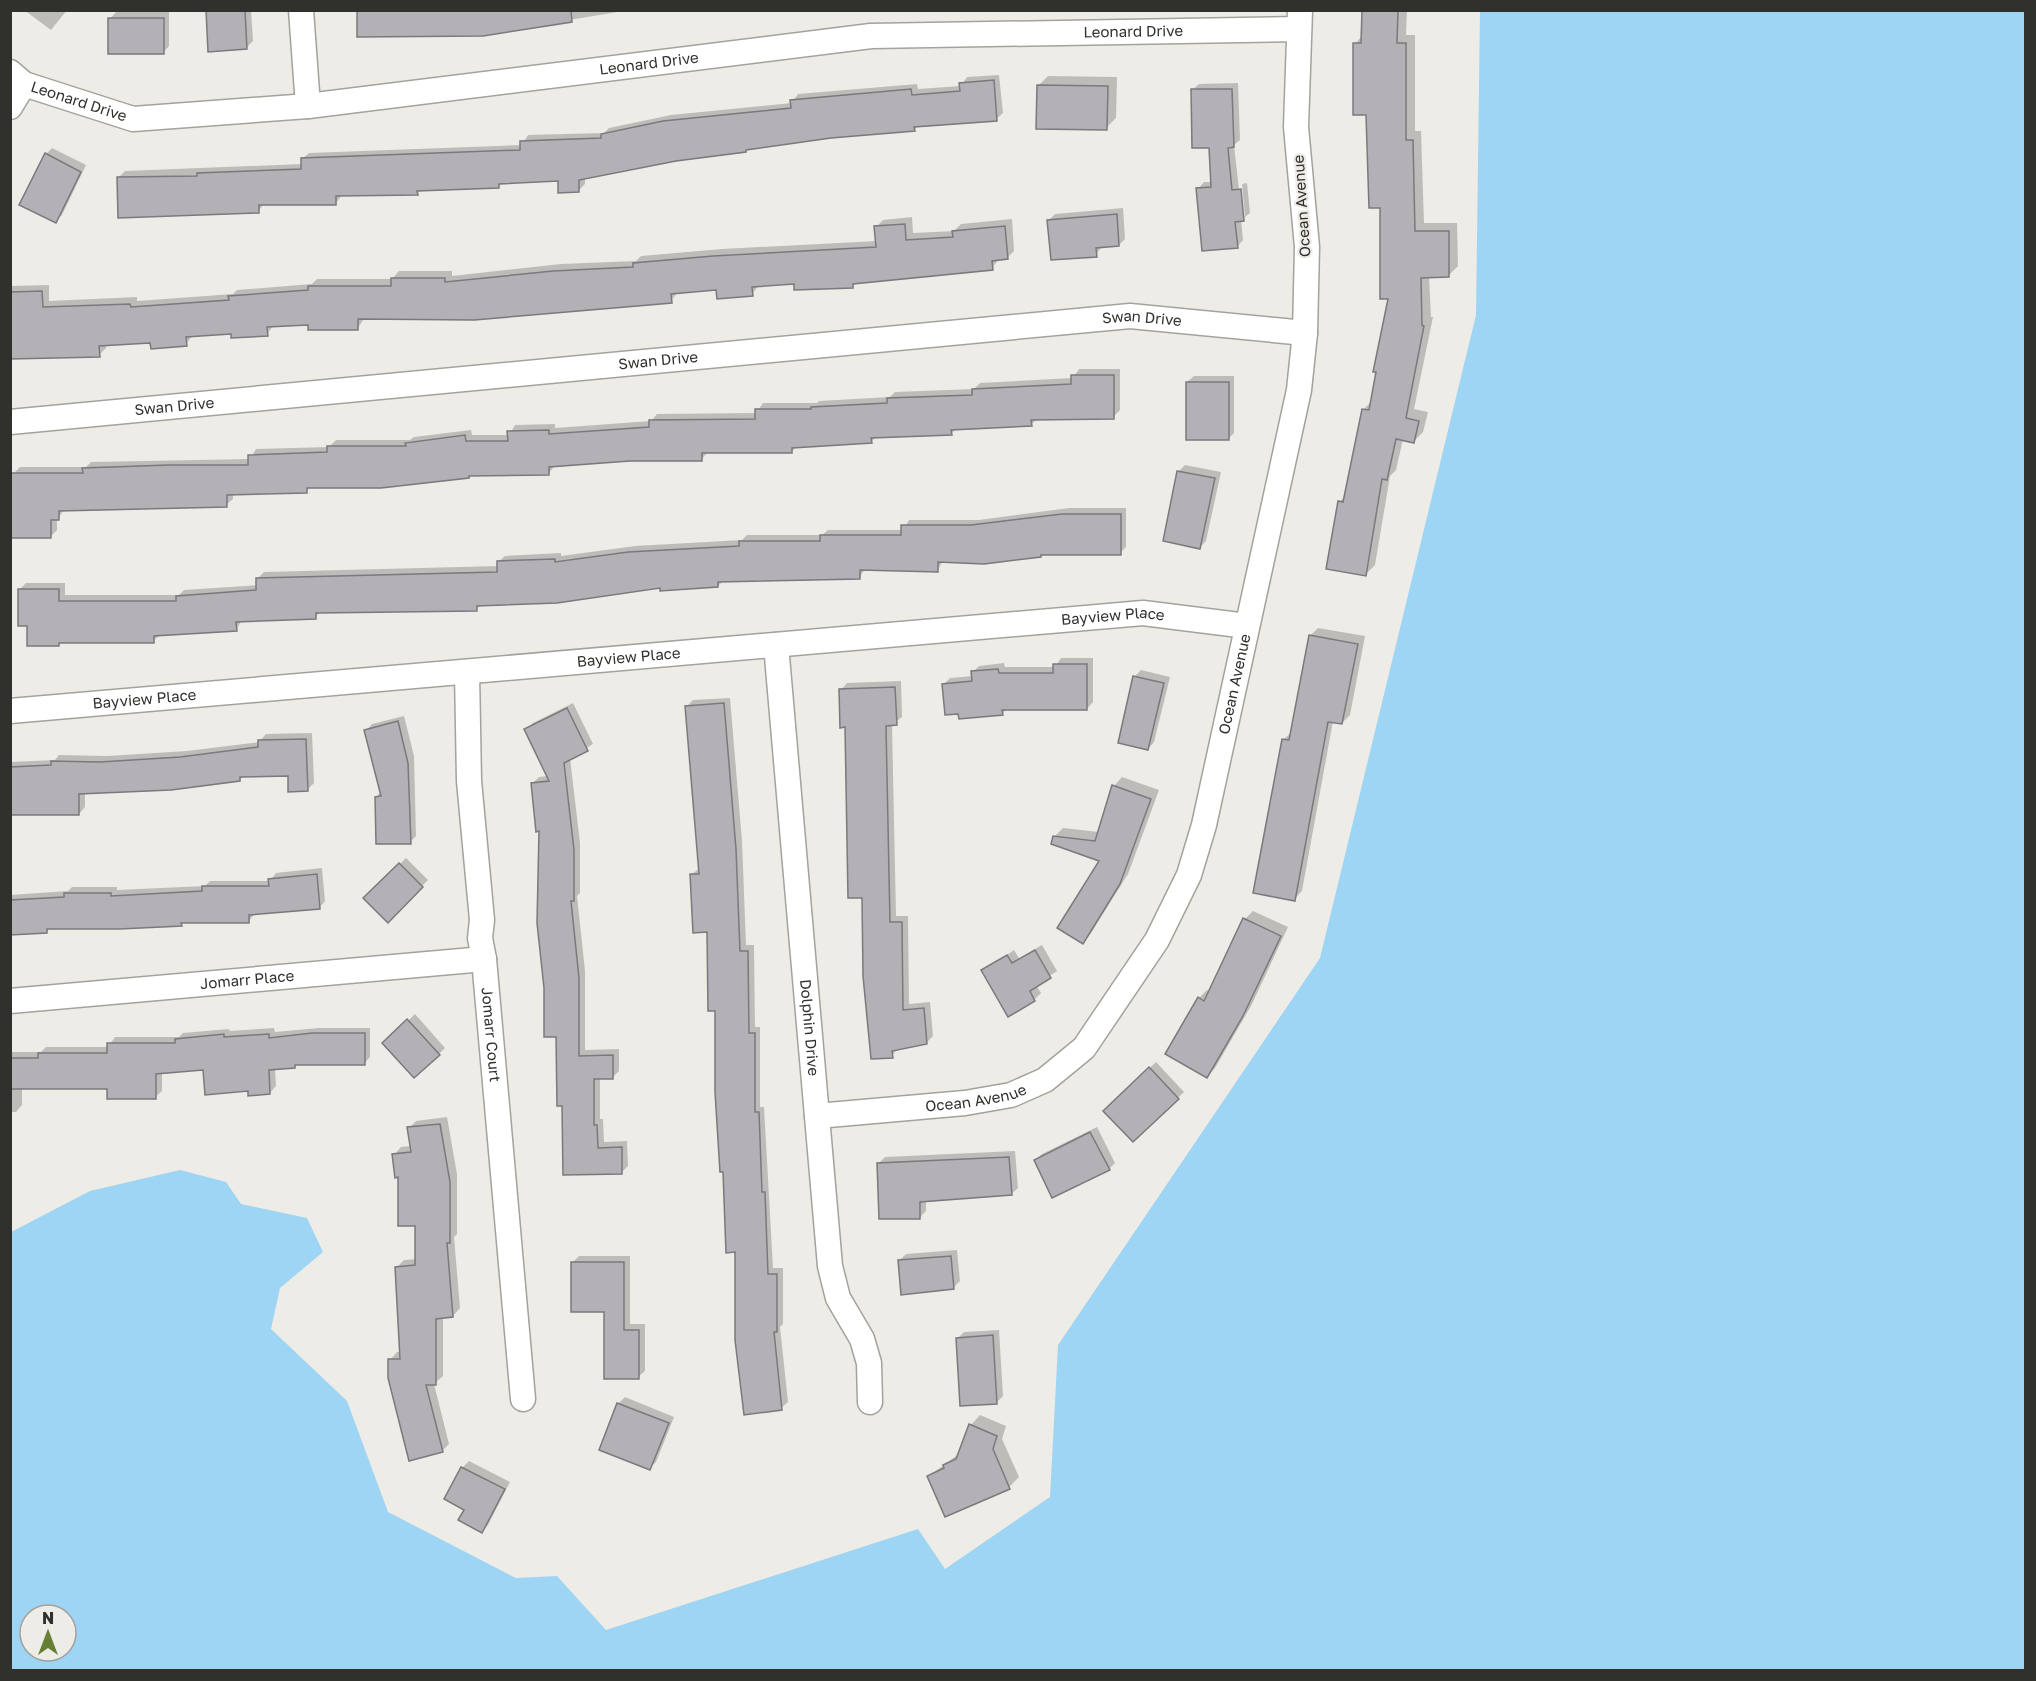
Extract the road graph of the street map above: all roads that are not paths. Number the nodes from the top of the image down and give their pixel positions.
1 (300, 10) edge
2 (1299, 20) edge
3 (17, 78) edge
4 (308, 106) junction
5 (10, 107) edge
6 (1305, 333) junction
7 (10, 422) edge
8 (1247, 627) junction
9 (776, 645) junction
10 (467, 672) junction
11 (10, 711) edge
12 (484, 959) junction
13 (10, 1000) edge
14 (817, 1116) junction
15 (522, 1399) dead end
16 (870, 1402) dead end

1 - 4 street
2 - 4 street, Leonard Drive
2 - 6 street, Ocean Avenue
3 - 4 street, Leonard Drive
3 - 5 street
6 - 7 street, Swan Drive
6 - 8 street, Ocean Avenue
8 - 9 street, Bayview Place
8 - 14 street, Ocean Avenue
9 - 10 street, Bayview Place
9 - 14 street, Dolphin Drive
10 - 11 street, Bayview Place
10 - 12 street, Jomarr Court
12 - 13 street, Jomarr Place
12 - 15 street, Jomarr Court
14 - 16 street, Dolphin Drive

